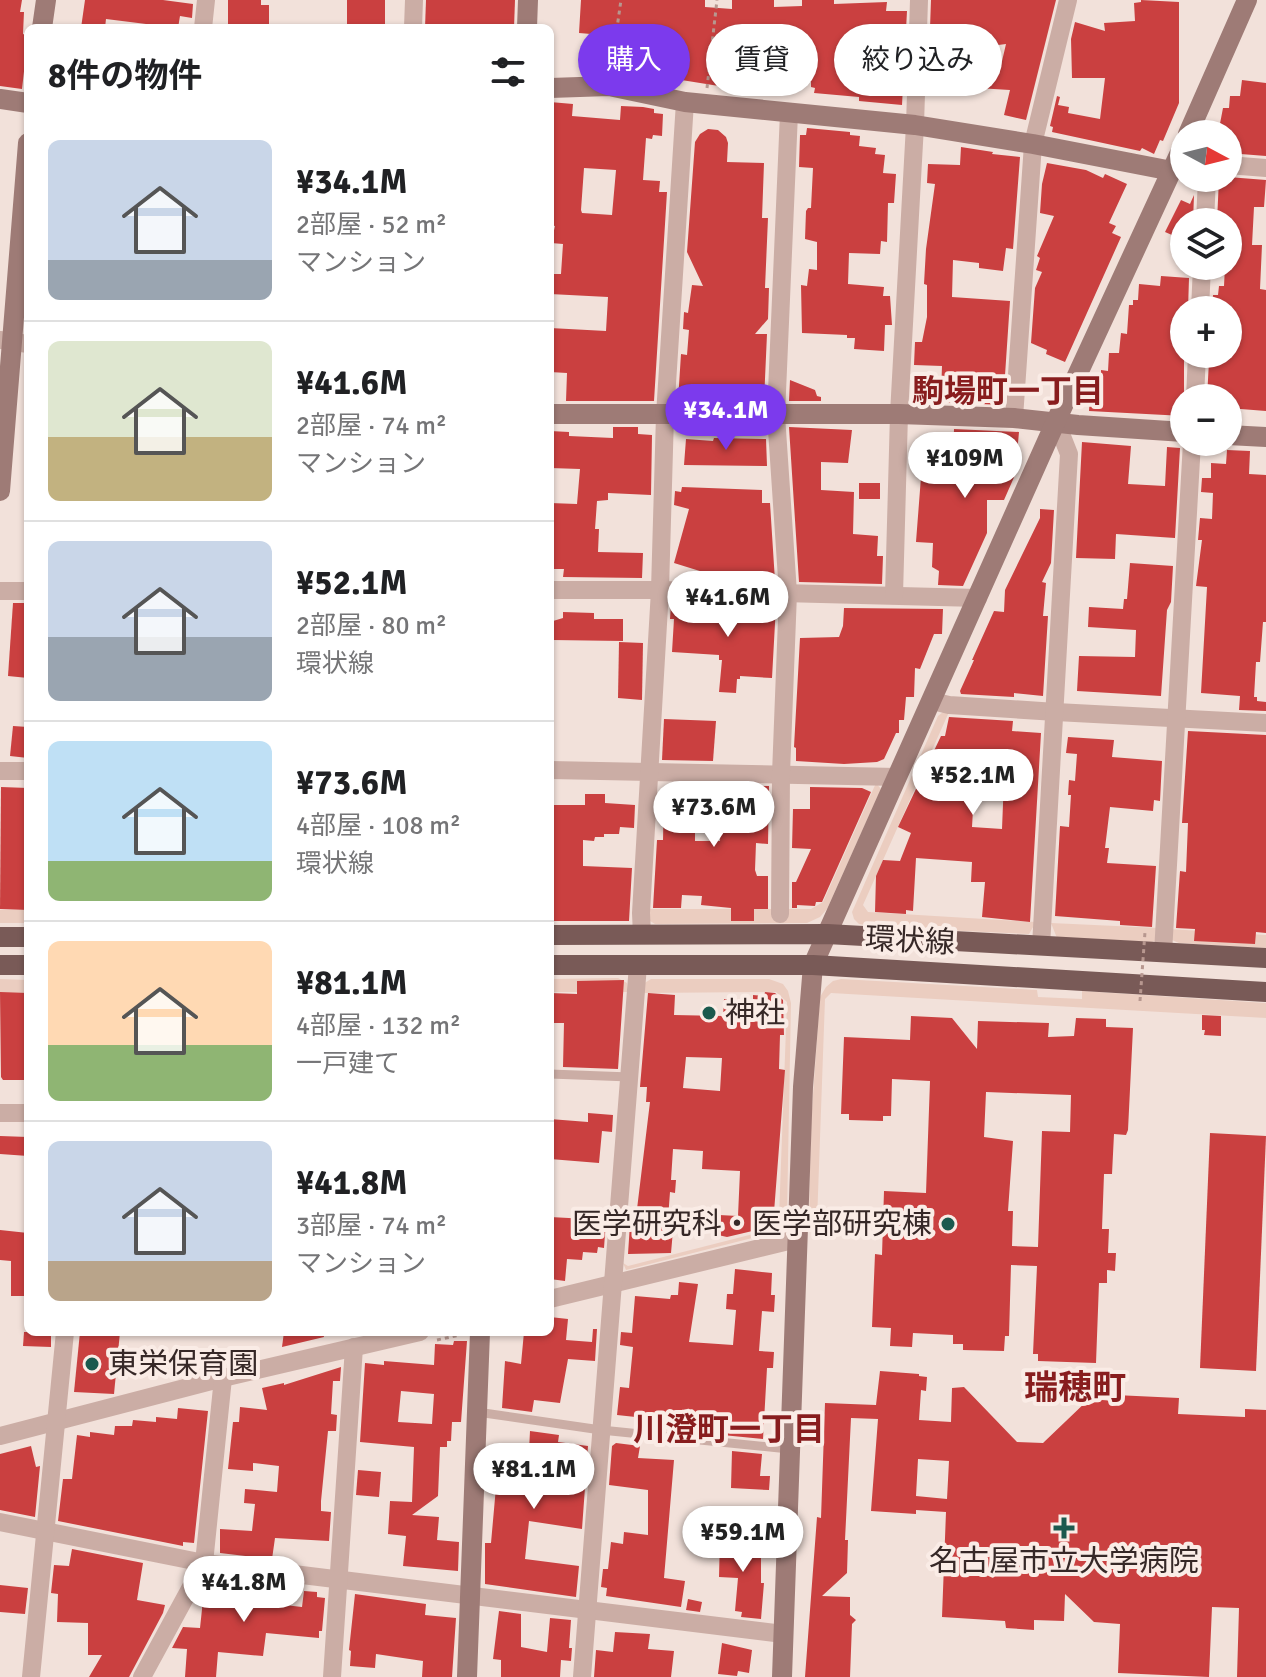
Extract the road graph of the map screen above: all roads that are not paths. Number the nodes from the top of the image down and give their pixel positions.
1 (46, 0) edge
2 (206, 0) edge
3 (414, 0) edge
4 (528, 0) edge
5 (919, 0) edge
6 (1068, 0) edge
7 (1247, 0) edge
8 (43, 24) edge
9 (203, 24) edge
10 (413, 24) edge
11 (527, 24) edge
12 (554, 88) edge
13 (0, 99) edge
14 (24, 102) edge
15 (695, 103) junction
16 (789, 113) junction
17 (1194, 120) edge
18 (915, 125) junction
19 (1033, 144) junction
20 (1242, 166) edge
21 (1170, 167) edge
22 (1266, 168) edge
23 (1170, 185) edge
24 (24, 200) edge
25 (14, 342) edge
26 (554, 414) edge
27 (899, 414) junction
28 (665, 415) junction
29 (776, 415) junction
30 (1014, 418) junction
31 (1056, 421) junction
32 (1170, 431) edge
33 (1242, 436) edge
34 (1266, 437) edge
35 (1191, 456) edge
36 (0, 491) edge
37 (554, 590) edge
38 (660, 590) junction
39 (0, 591) edge
40 (24, 591) edge
41 (788, 593) junction
42 (894, 595) junction
43 (978, 598) junction
44 (932, 701) junction
45 (1056, 712) junction
46 (1176, 717) junction
47 (1266, 723) edge
48 (554, 770) edge
49 (0, 771) edge
50 (24, 771) edge
51 (650, 771) junction
52 (781, 774) junction
53 (897, 777) junction
54 (780, 914) dead end
55 (827, 934) junction
56 (554, 935) edge
57 (642, 935) junction
58 (0, 937) edge
59 (24, 937) edge
60 (1041, 946) junction
61 (1163, 953) junction
62 (1266, 958) edge
63 (0, 965) edge
64 (24, 965) edge
65 (554, 965) edge
66 (638, 965) junction
67 (813, 965) junction
68 (1266, 992) edge
69 (554, 1074) edge
70 (630, 1077) junction
71 (0, 1113) edge
72 (24, 1113) edge
73 (797, 1239) junction
74 (613, 1282) junction
75 (554, 1298) edge
76 (65, 1336) edge
77 (396, 1336) edge
78 (480, 1336) edge
79 (361, 1342) edge
80 (223, 1378) junction
81 (477, 1412) junction
82 (58, 1420) junction
83 (601, 1430) junction
84 (0, 1436) edge
85 (789, 1449) junction
86 (0, 1522) edge
87 (45, 1531) junction
88 (204, 1563) junction
89 (338, 1580) junction
90 (470, 1595) junction
91 (587, 1611) junction
92 (783, 1634) junction
93 (31, 1677) edge
94 (142, 1677) edge
95 (332, 1677) edge
96 (467, 1677) edge
97 (582, 1677) edge
98 (782, 1677) edge

1 - 8 street
2 - 9 street
3 - 10 street
4 - 11 street
5 - 18 street
6 - 19 street
7 - 17 street
12 - 15 street
13 - 14 street
15 - 16 street
15 - 28 street
16 - 18 street
16 - 29 street
18 - 19 street
18 - 27 street
19 - 21 street
19 - 30 street
20 - 22 street
23 - 31 street
24 - 25 street
25 - 36 street
26 - 28 street
27 - 29 street
27 - 30 street
27 - 42 street
28 - 29 street
28 - 38 street
29 - 41 street
30 - 31 street
31 - 32 street
31 - 43 street
31 - 45 street
33 - 34 street
35 - 46 street
37 - 38 street
38 - 41 street
38 - 51 street
39 - 40 street
41 - 42 street
41 - 52 street
42 - 43 street
43 - 44 street
44 - 45 street
44 - 53 street
45 - 46 street
45 - 60 street
46 - 47 street
46 - 61 street
48 - 51 street
49 - 50 street
51 - 52 street
51 - 57 street
52 - 53 street
52 - 54 street
53 - 55 street
55 - 57 main road, 環状線
55 - 60 main road, 環状線
55 - 67 street
56 - 57 main road, 環状線
58 - 59 main road
60 - 61 main road, 環状線
61 - 62 main road, 環状線
63 - 64 main road
65 - 66 main road, 環状線
66 - 67 main road, 環状線
66 - 70 street
67 - 68 main road, 環状線
67 - 73 street
69 - 70 lane
70 - 74 street
71 - 72 street
73 - 74 street
73 - 85 street
74 - 75 street
74 - 83 street
76 - 82 street
77 - 79 street
78 - 81 street
79 - 80 street
79 - 89 street
80 - 82 street
80 - 88 street
81 - 83 lane
81 - 90 street
82 - 84 street
82 - 87 street
83 - 85 lane
83 - 91 street
85 - 92 street
86 - 87 street
87 - 88 street
87 - 93 street
88 - 89 street
88 - 94 street
89 - 90 street
89 - 95 street
90 - 91 street
90 - 96 street
91 - 92 street
91 - 97 street
92 - 98 street

